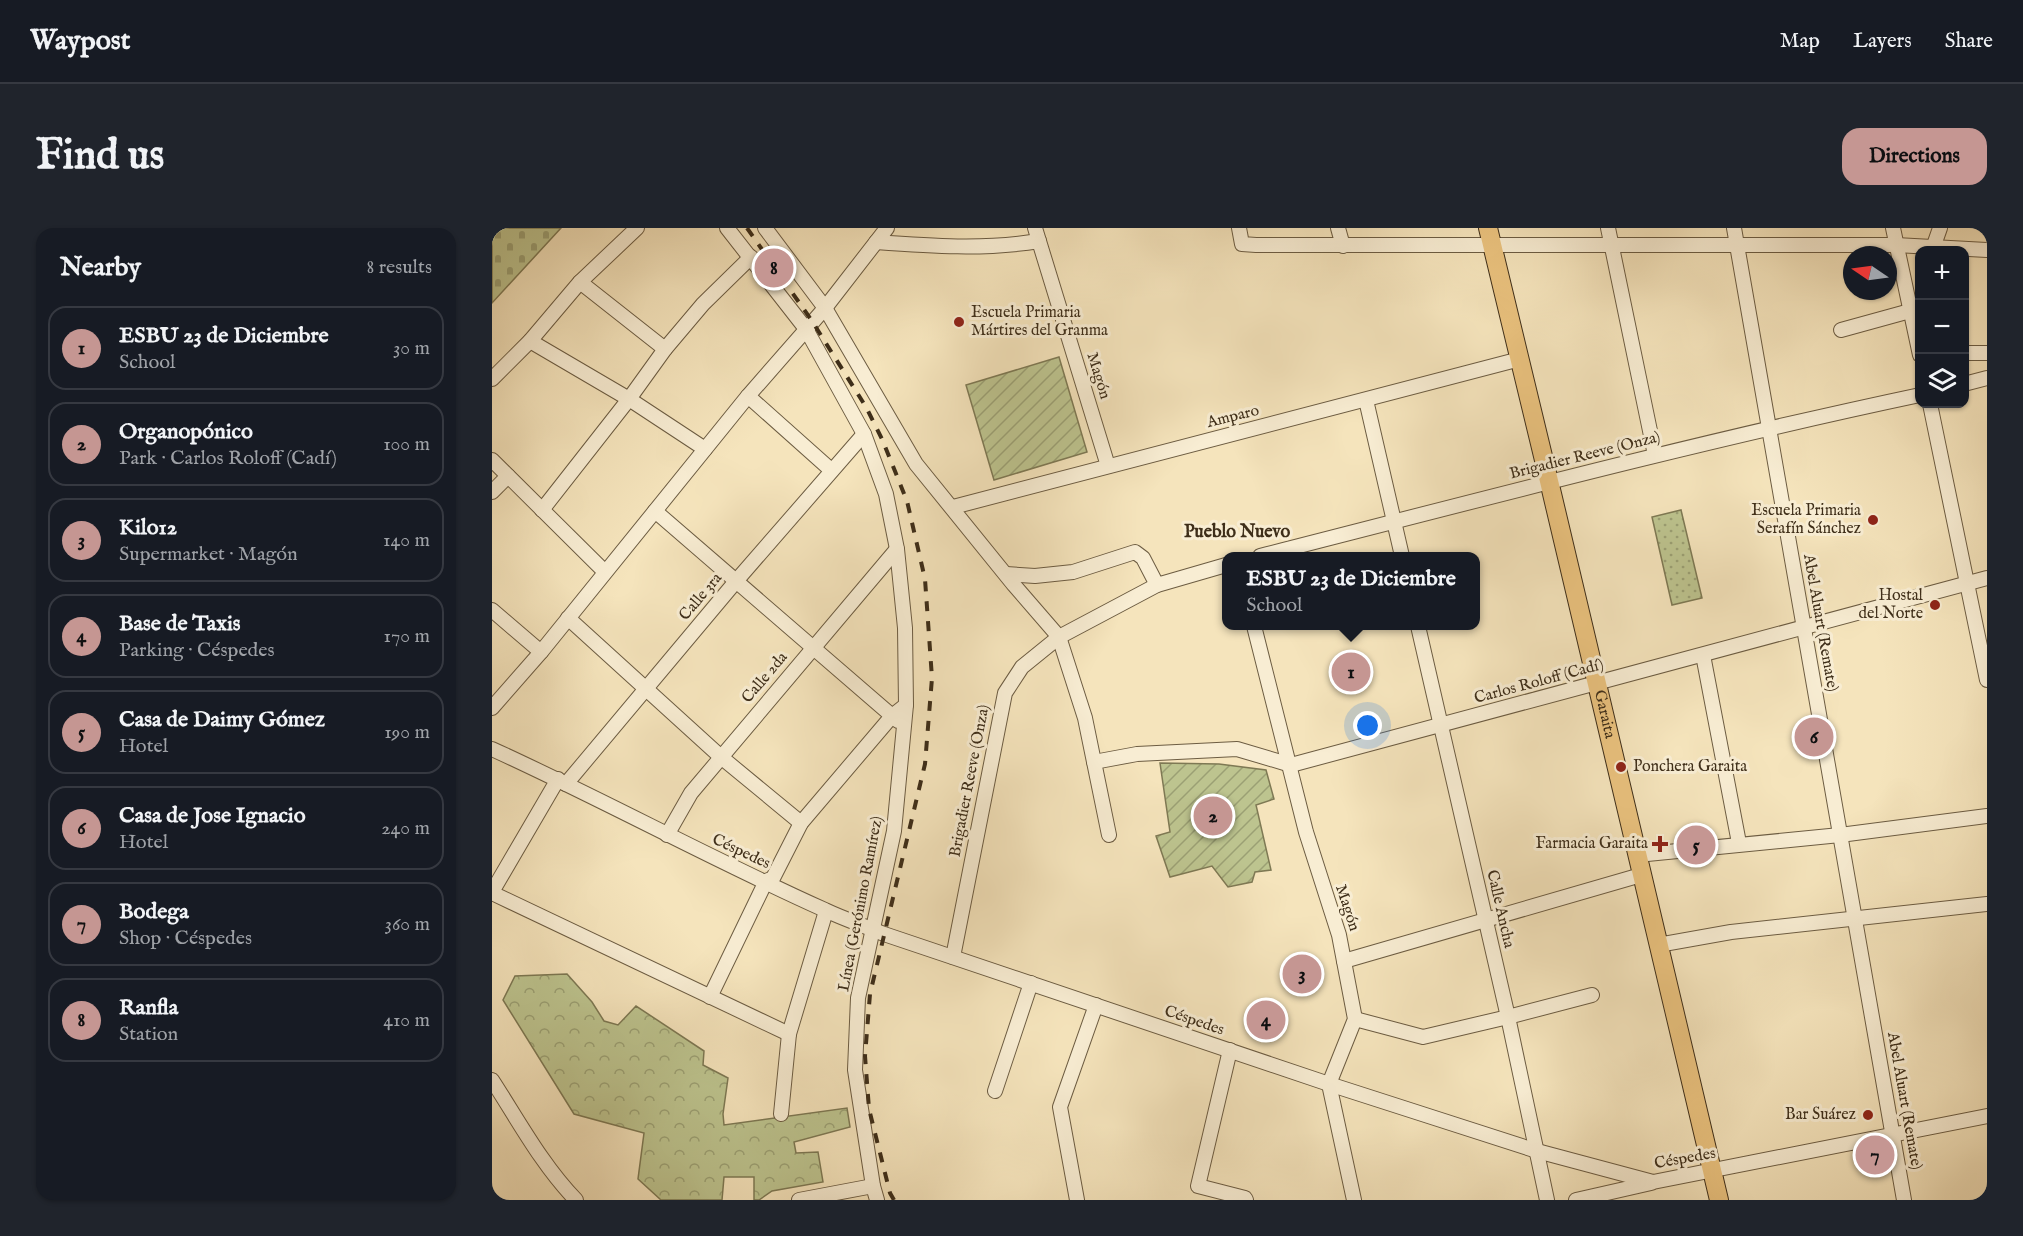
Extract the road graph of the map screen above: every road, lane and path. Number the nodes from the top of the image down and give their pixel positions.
1 (637, 228) edge
2 (727, 228) edge
3 (765, 228) edge
4 (887, 228) edge
5 (1239, 228) edge
6 (1338, 228) edge
7 (1608, 228) edge
8 (1734, 228) edge
9 (1893, 228) edge
10 (1940, 228) edge
11 (1037, 234) edge
12 (1490, 237) edge
13 (876, 242) junction
14 (1611, 244) junction
15 (1737, 244) junction
16 (1896, 245) junction
17 (1343, 246) junction
18 (1934, 246) edge
19 (1915, 247) edge
20 (1969, 249) edge
21 (1987, 250) edge
22 (750, 257) junction
23 (580, 282) junction
24 (825, 308) junction
25 (1910, 311) junction
26 (806, 329) junction
27 (1841, 330) dead end
28 (530, 341) junction
29 (665, 349) junction
30 (1969, 353) edge
31 (1987, 353) edge
32 (1920, 354) edge
33 (1520, 359) junction
34 (1987, 378) edge
35 (492, 379) edge
36 (1969, 383) edge
37 (1915, 395) edge
38 (748, 396) junction
39 (629, 399) junction
40 (1366, 400) junction
41 (1931, 408) edge
42 (1769, 427) junction
43 (864, 434) junction
44 (705, 449) junction
45 (1655, 455) junction
46 (492, 460) edge
47 (1108, 466) junction
48 (831, 470) junction
49 (508, 476) junction
50 (1549, 481) junction
51 (492, 492) edge
52 (953, 507) junction
53 (542, 510) junction
54 (655, 511) junction
55 (1394, 522) junction
56 (897, 549) junction
57 (1276, 552) edge
58 (1401, 552) edge
59 (1222, 567) edge
60 (605, 572) junction
61 (1006, 574) junction
62 (1987, 578) edge
63 (737, 580) junction
64 (1967, 583) junction
65 (1157, 585) junction
66 (492, 610) edge
67 (568, 618) junction
68 (1804, 628) junction
69 (1255, 630) edge
70 (1419, 630) edge
71 (1059, 637) junction
72 (813, 648) junction
73 (541, 652) junction
74 (1703, 655) junction
75 (1987, 680) edge
76 (1597, 684) junction
77 (645, 689) junction
78 (494, 701) edge
79 (906, 705) junction
80 (892, 716) junction
81 (1441, 724) junction
82 (904, 727) junction
83 (492, 749) edge
84 (721, 757) junction
85 (1094, 762) junction
86 (1291, 765) junction
87 (562, 781) junction
88 (1987, 816) edge
89 (801, 823) junction
90 (668, 835) junction
91 (1109, 835) dead end
92 (1840, 835) junction
93 (1739, 843) junction
94 (1637, 855) junction
95 (1641, 875) junction
96 (766, 881) junction
97 (492, 892) edge
98 (1987, 904) edge
99 (826, 911) junction
100 (1855, 918) junction
101 (1486, 920) junction
102 (872, 928) junction
103 (1658, 945) junction
104 (953, 957) junction
105 (1344, 961) junction
106 (1031, 983) junction
107 (1592, 995) dead end
108 (710, 998) junction
109 (1096, 1005) junction
110 (1508, 1017) junction
111 (1355, 1019) junction
112 (789, 1034) junction
113 (1230, 1050) junction
114 (492, 1080) edge
115 (1329, 1084) junction
116 (995, 1091) dead end
117 (781, 1114) dead end
118 (1987, 1116) edge
119 (1893, 1135) junction
120 (1537, 1151) junction
121 (1713, 1171) junction
122 (1653, 1182) junction
123 (873, 1186) junction
124 (576, 1200) edge
125 (799, 1200) edge
126 (877, 1200) edge
127 (1077, 1200) edge
128 (1246, 1200) edge
129 (1354, 1200) edge
130 (1547, 1200) edge
131 (1576, 1200) edge
132 (1719, 1200) edge
133 (1904, 1200) edge

1 - 23 street
2 - 22 street, Línea (Gerónimo Ramírez)
3 - 24 street
4 - 13 street
5 - 17 street
6 - 17 street
7 - 14 street
8 - 15 street, Abel Aluart (Remate)
9 - 16 street
10 - 18 street
11 - 13 street
11 - 47 street, Magón
12 - 14 street
12 - 17 street
12 - 33 main road, Garaita
13 - 24 street
14 - 15 street
14 - 45 street
15 - 16 street
15 - 42 street, Abel Aluart (Remate)
16 - 19 street
16 - 25 street
20 - 21 street
22 - 26 street, Línea (Gerónimo Ramírez)
22 - 29 street
23 - 28 street
23 - 29 street
24 - 26 street
24 - 52 street
25 - 27 street
25 - 32 street
26 - 38 street
26 - 43 street, Línea (Gerónimo Ramírez)
28 - 35 street
28 - 39 street
29 - 39 street
30 - 31 street
33 - 40 street, Amparo
33 - 50 main road, Garaita
34 - 36 street
37 - 42 street, Brigadier Reeve (Onza)
38 - 44 street
38 - 48 street
39 - 44 street
39 - 53 street
40 - 47 street, Amparo
40 - 55 street
41 - 64 street
42 - 45 street, Brigadier Reeve (Onza)
42 - 68 street, Abel Aluart (Remate)
43 - 48 street, Calle 3ra
43 - 56 street, Línea (Gerónimo Ramírez)
44 - 54 street
45 - 50 street, Brigadier Reeve (Onza)
46 - 49 street
47 - 52 street, Amparo
48 - 63 street, Calle 3ra
49 - 51 street
49 - 53 street
50 - 55 street, Brigadier Reeve (Onza)
50 - 76 main road, Garaita
52 - 61 street
53 - 60 street
54 - 60 street
54 - 63 street
55 - 57 street, Brigadier Reeve (Onza)
55 - 58 street
56 - 72 street, Calle 2da
56 - 79 street, Línea (Gerónimo Ramírez)
59 - 65 street, Brigadier Reeve (Onza)
60 - 67 street
61 - 65 street
61 - 71 street
62 - 64 street, Carlos Roloff (Cadí)
63 - 72 street
63 - 77 street, Calle 3ra
64 - 68 street, Carlos Roloff (Cadí)
64 - 75 street
65 - 71 street, Brigadier Reeve (Onza)
66 - 73 street
67 - 73 street
67 - 77 street
68 - 74 street, Carlos Roloff (Cadí)
68 - 92 street, Abel Aluart (Remate)
69 - 86 street, Magón
70 - 81 street, Calle Ancha
71 - 85 street
71 - 104 street, Brigadier Reeve (Onza)
72 - 80 street
72 - 84 street, Calle 2da
73 - 78 street
74 - 76 street, Carlos Roloff (Cadí)
74 - 93 street
76 - 81 street, Carlos Roloff (Cadí)
76 - 94 main road, Garaita
77 - 84 street
77 - 87 street, Calle 3ra
79 - 80 street
79 - 82 street, Línea (Gerónimo Ramírez)
80 - 82 street
80 - 89 street
81 - 86 street, Carlos Roloff (Cadí)
81 - 101 street, Calle Ancha
82 - 102 street, Línea (Gerónimo Ramírez)
83 - 87 street, Céspedes
84 - 89 street
84 - 90 street, Calle 2da
85 - 86 street
85 - 91 street
86 - 105 street, Magón
87 - 90 street, Céspedes
87 - 97 street, Calle 3ra
88 - 92 street
89 - 96 street
90 - 96 street, Céspedes
92 - 93 street
92 - 100 street, Abel Aluart (Remate)
93 - 94 street
94 - 95 main road, Garaita
95 - 101 street
95 - 103 main road, Garaita
96 - 99 street, Céspedes
96 - 108 street
97 - 108 street
98 - 100 street
99 - 102 street, Céspedes
99 - 112 street
100 - 103 street
100 - 119 street, Abel Aluart (Remate)
101 - 105 street
101 - 110 street, Calle Ancha
102 - 104 street, Céspedes
102 - 123 street, Línea (Gerónimo Ramírez)
103 - 121 main road, Garaita
104 - 106 street, Céspedes
105 - 111 street, Magón
106 - 109 street, Céspedes
106 - 116 street
107 - 110 street
108 - 112 street
109 - 113 street, Céspedes
109 - 127 street
110 - 111 street
110 - 120 street, Calle Ancha
111 - 115 street
112 - 117 street
113 - 115 street, Céspedes
113 - 128 street
114 - 124 street
115 - 120 street, Céspedes
115 - 129 street
118 - 119 street, Céspedes
119 - 121 street, Céspedes
119 - 133 street, Abel Aluart (Remate)
120 - 122 street, Céspedes
120 - 130 street, Calle Ancha
121 - 122 street, Céspedes
121 - 132 main road, Garaita
122 - 131 street
123 - 125 street
123 - 126 street, Línea (Gerónimo Ramírez)

